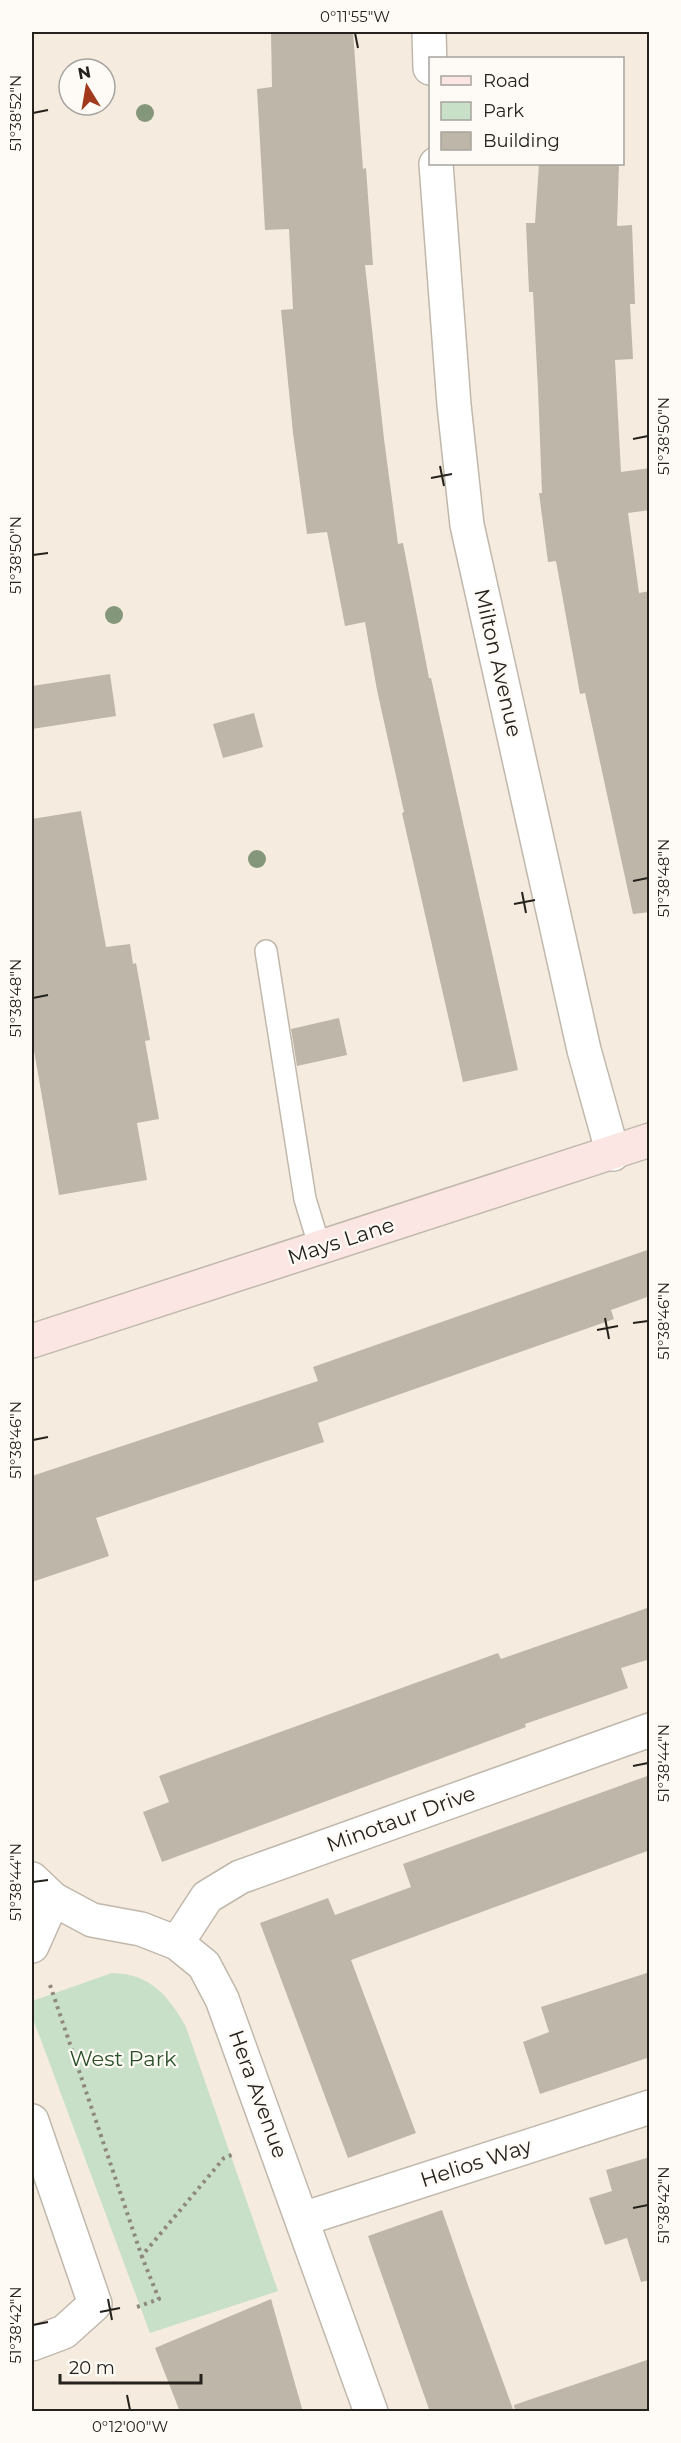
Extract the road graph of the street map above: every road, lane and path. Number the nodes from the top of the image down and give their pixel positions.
1 (429, 32) edge
2 (430, 57) edge
3 (436, 165) edge
4 (266, 951) dead end
5 (650, 1140) edge
6 (613, 1154) junction
7 (320, 1248) junction
8 (32, 1341) edge
9 (650, 1730) edge
10 (42, 1889) edge
11 (177, 1943) junction
12 (32, 1946) edge
13 (50, 1985) dead end
14 (650, 2107) edge
15 (32, 2121) edge
16 (275, 2141) junction
17 (303, 2219) junction
18 (142, 2257) junction
19 (96, 2304) junction
20 (32, 2344) edge
21 (371, 2412) edge

1 - 2 street
3 - 6 street, Milton Avenue
4 - 7 lane
5 - 6 street, Mays Lane
6 - 7 street, Mays Lane
7 - 8 street, Mays Lane
9 - 11 street, Minotaur Drive
10 - 11 street, Hera Avenue
10 - 12 street
11 - 16 street, Hera Avenue
13 - 18 path
14 - 17 street, Helios Way
15 - 19 street
16 - 17 street, Hera Avenue
16 - 18 path
17 - 21 street, Hera Avenue
18 - 19 path
19 - 20 street

